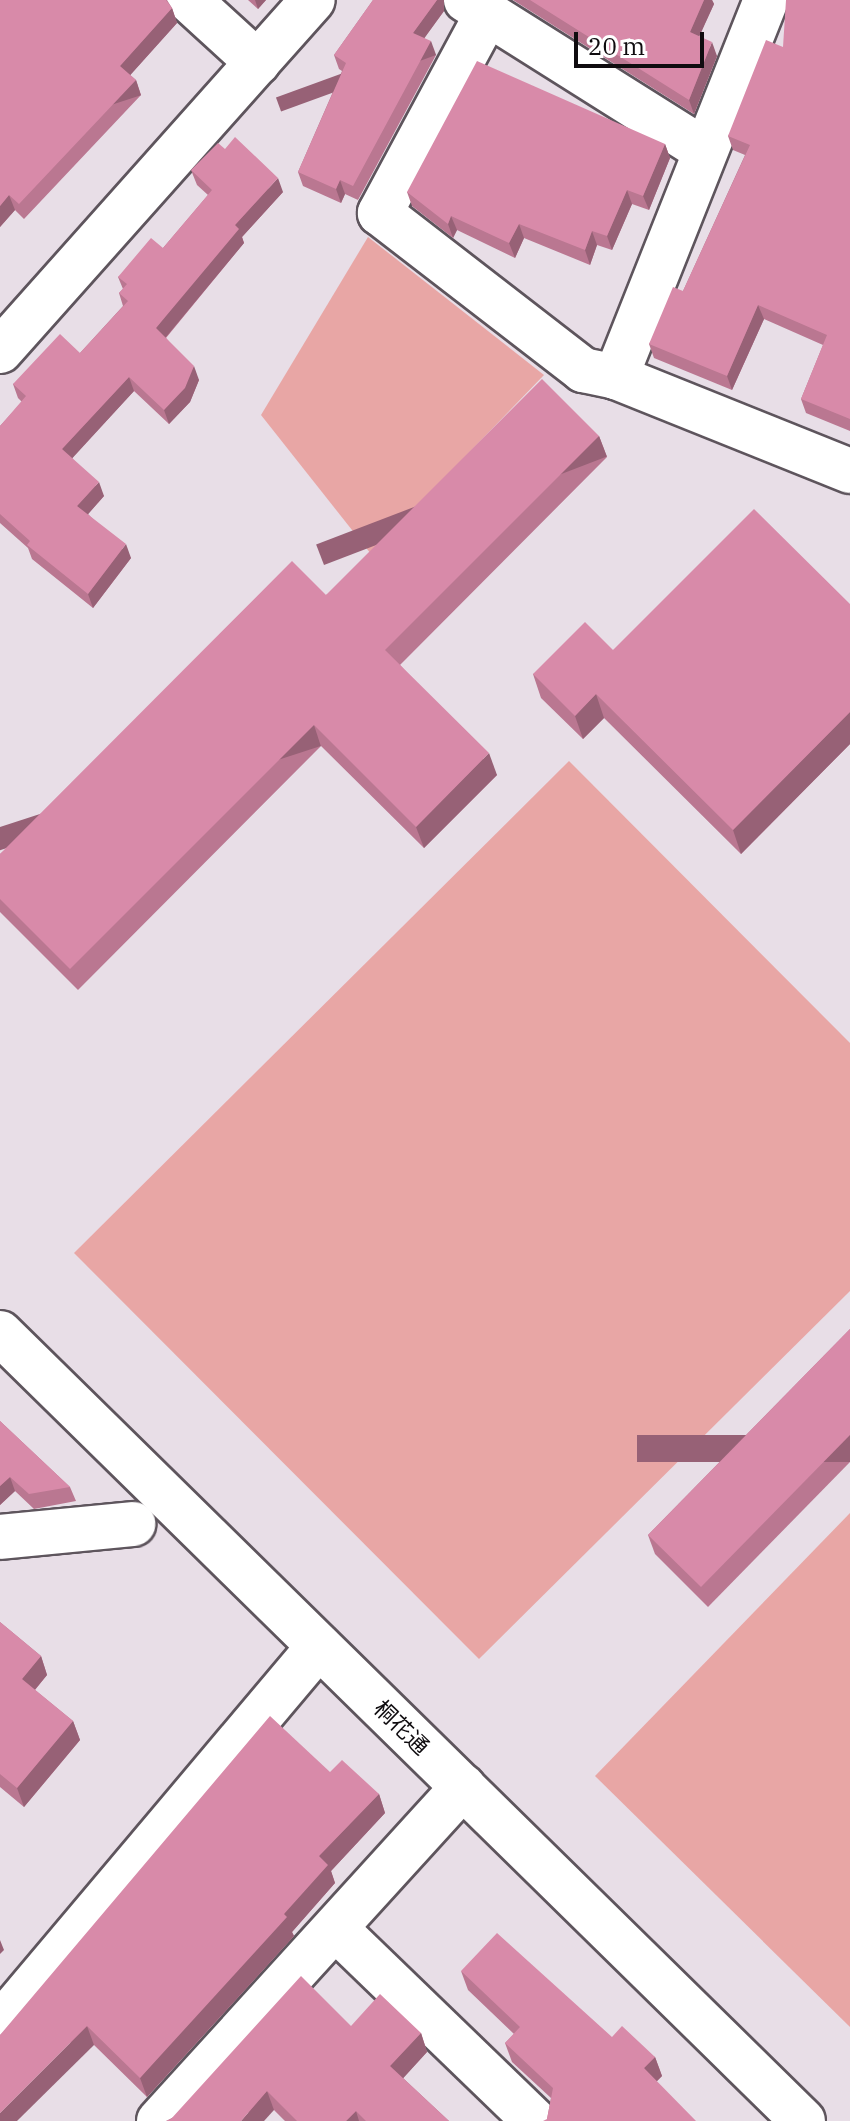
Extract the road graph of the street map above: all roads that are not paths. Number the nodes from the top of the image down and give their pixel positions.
1 (189, 0) edge
2 (313, 0) edge
3 (766, 0) edge
4 (476, 8) edge
5 (258, 63) junction
6 (703, 149) junction
7 (0, 351) edge
8 (616, 377) junction
9 (850, 471) edge
10 (0, 1333) edge
11 (133, 1524) dead end
12 (0, 1537) edge
13 (319, 1646) junction
14 (463, 1787) junction
15 (336, 1929) junction
16 (0, 2025) edge
17 (159, 2121) edge
18 (535, 2121) edge
19 (803, 2121) edge

1 - 5 street
2 - 5 street
3 - 6 street
4 - 6 street
4 - 8 street
5 - 7 street
6 - 8 street
8 - 9 street
10 - 13 street, 桐花通
11 - 12 street
13 - 14 street, 桐花通
13 - 16 street
14 - 15 street
14 - 19 street, 桐花通
15 - 17 street
15 - 18 street

